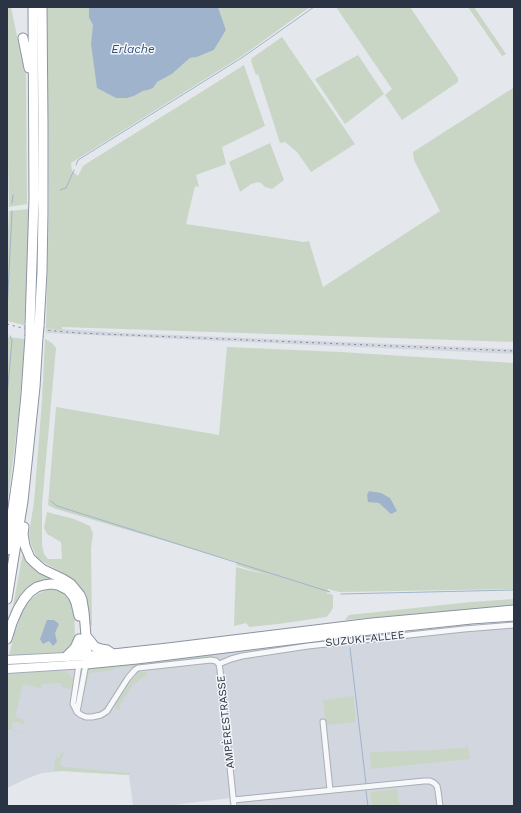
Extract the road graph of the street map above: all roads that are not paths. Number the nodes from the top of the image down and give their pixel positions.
1 (33, 7) edge
2 (42, 7) edge
3 (23, 38) dead end
4 (34, 96) junction
5 (35, 326) junction
6 (34, 337) junction
7 (23, 501) junction
8 (7, 550) edge
9 (7, 599) edge
10 (514, 610) edge
11 (514, 616) edge
12 (514, 625) edge
13 (83, 636) junction
14 (7, 639) edge
15 (114, 654) junction
16 (66, 657) junction
17 (7, 660) edge
18 (83, 660) junction
19 (219, 664) junction
20 (7, 669) edge
21 (323, 722) dead end
22 (330, 790) junction
23 (234, 803) edge
24 (440, 806) edge

1 - 4 highway
2 - 5 highway
3 - 4 highway
4 - 5 highway
5 - 6 highway, bridge
6 - 7 highway
6 - 8 highway
7 - 9 highway
7 - 13 highway
10 - 15 highway
11 - 18 highway
12 - 19 street, SUZUKI-ALLEE
13 - 14 highway
13 - 15 highway
13 - 16 highway
13 - 18 highway
15 - 18 main road
16 - 17 main road
16 - 18 main road
18 - 19 street, AMPÈRESTRASSE
18 - 20 main road
19 - 23 street, AMPÈRESTRASSE
21 - 22 street
22 - 23 street
22 - 24 street

